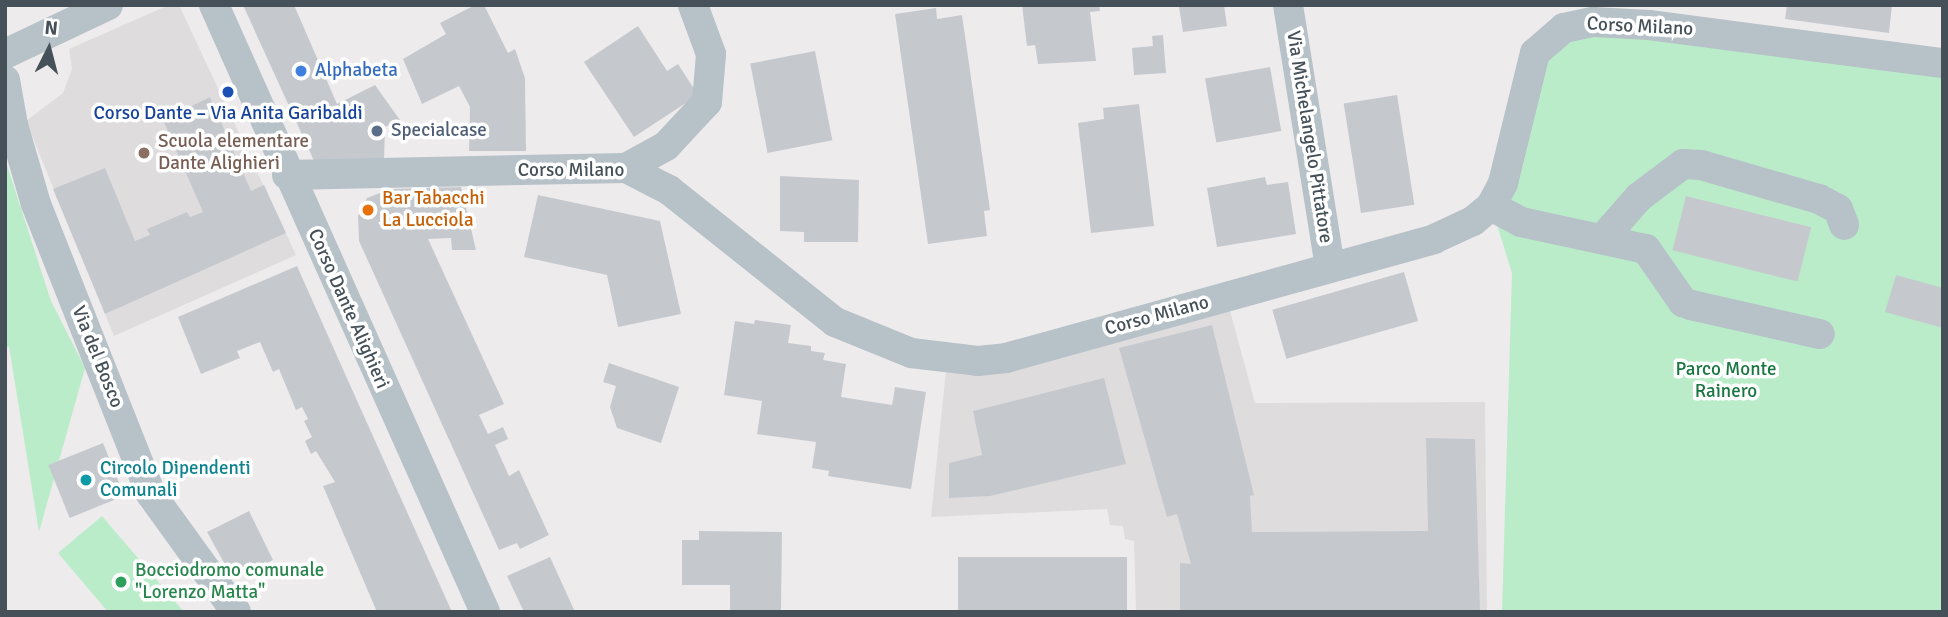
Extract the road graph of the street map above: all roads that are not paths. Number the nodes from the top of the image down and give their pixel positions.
1 (108, 5) edge
2 (214, 5) edge
3 (693, 5) edge
4 (1288, 5) edge
5 (5, 54) edge
6 (1943, 63) edge
7 (5, 80) edge
8 (626, 169) junction
9 (287, 175) junction
10 (1491, 206) junction
11 (1844, 225) dead end
12 (1604, 237) junction
13 (1330, 268) junction
14 (1820, 334) dead end
15 (236, 612) edge
16 (485, 612) edge

1 - 5 street
2 - 9 street, Corso Dante Alighieri
3 - 8 street
4 - 13 street, Via Michelangelo Pittatore
6 - 10 street, Corso Milano
7 - 15 street, Via del Bosco
8 - 9 street, Corso Milano
8 - 13 street, Corso Milano
9 - 16 street, Corso Dante Alighieri
10 - 12 street
10 - 13 street, Corso Milano
11 - 12 street
12 - 14 street

